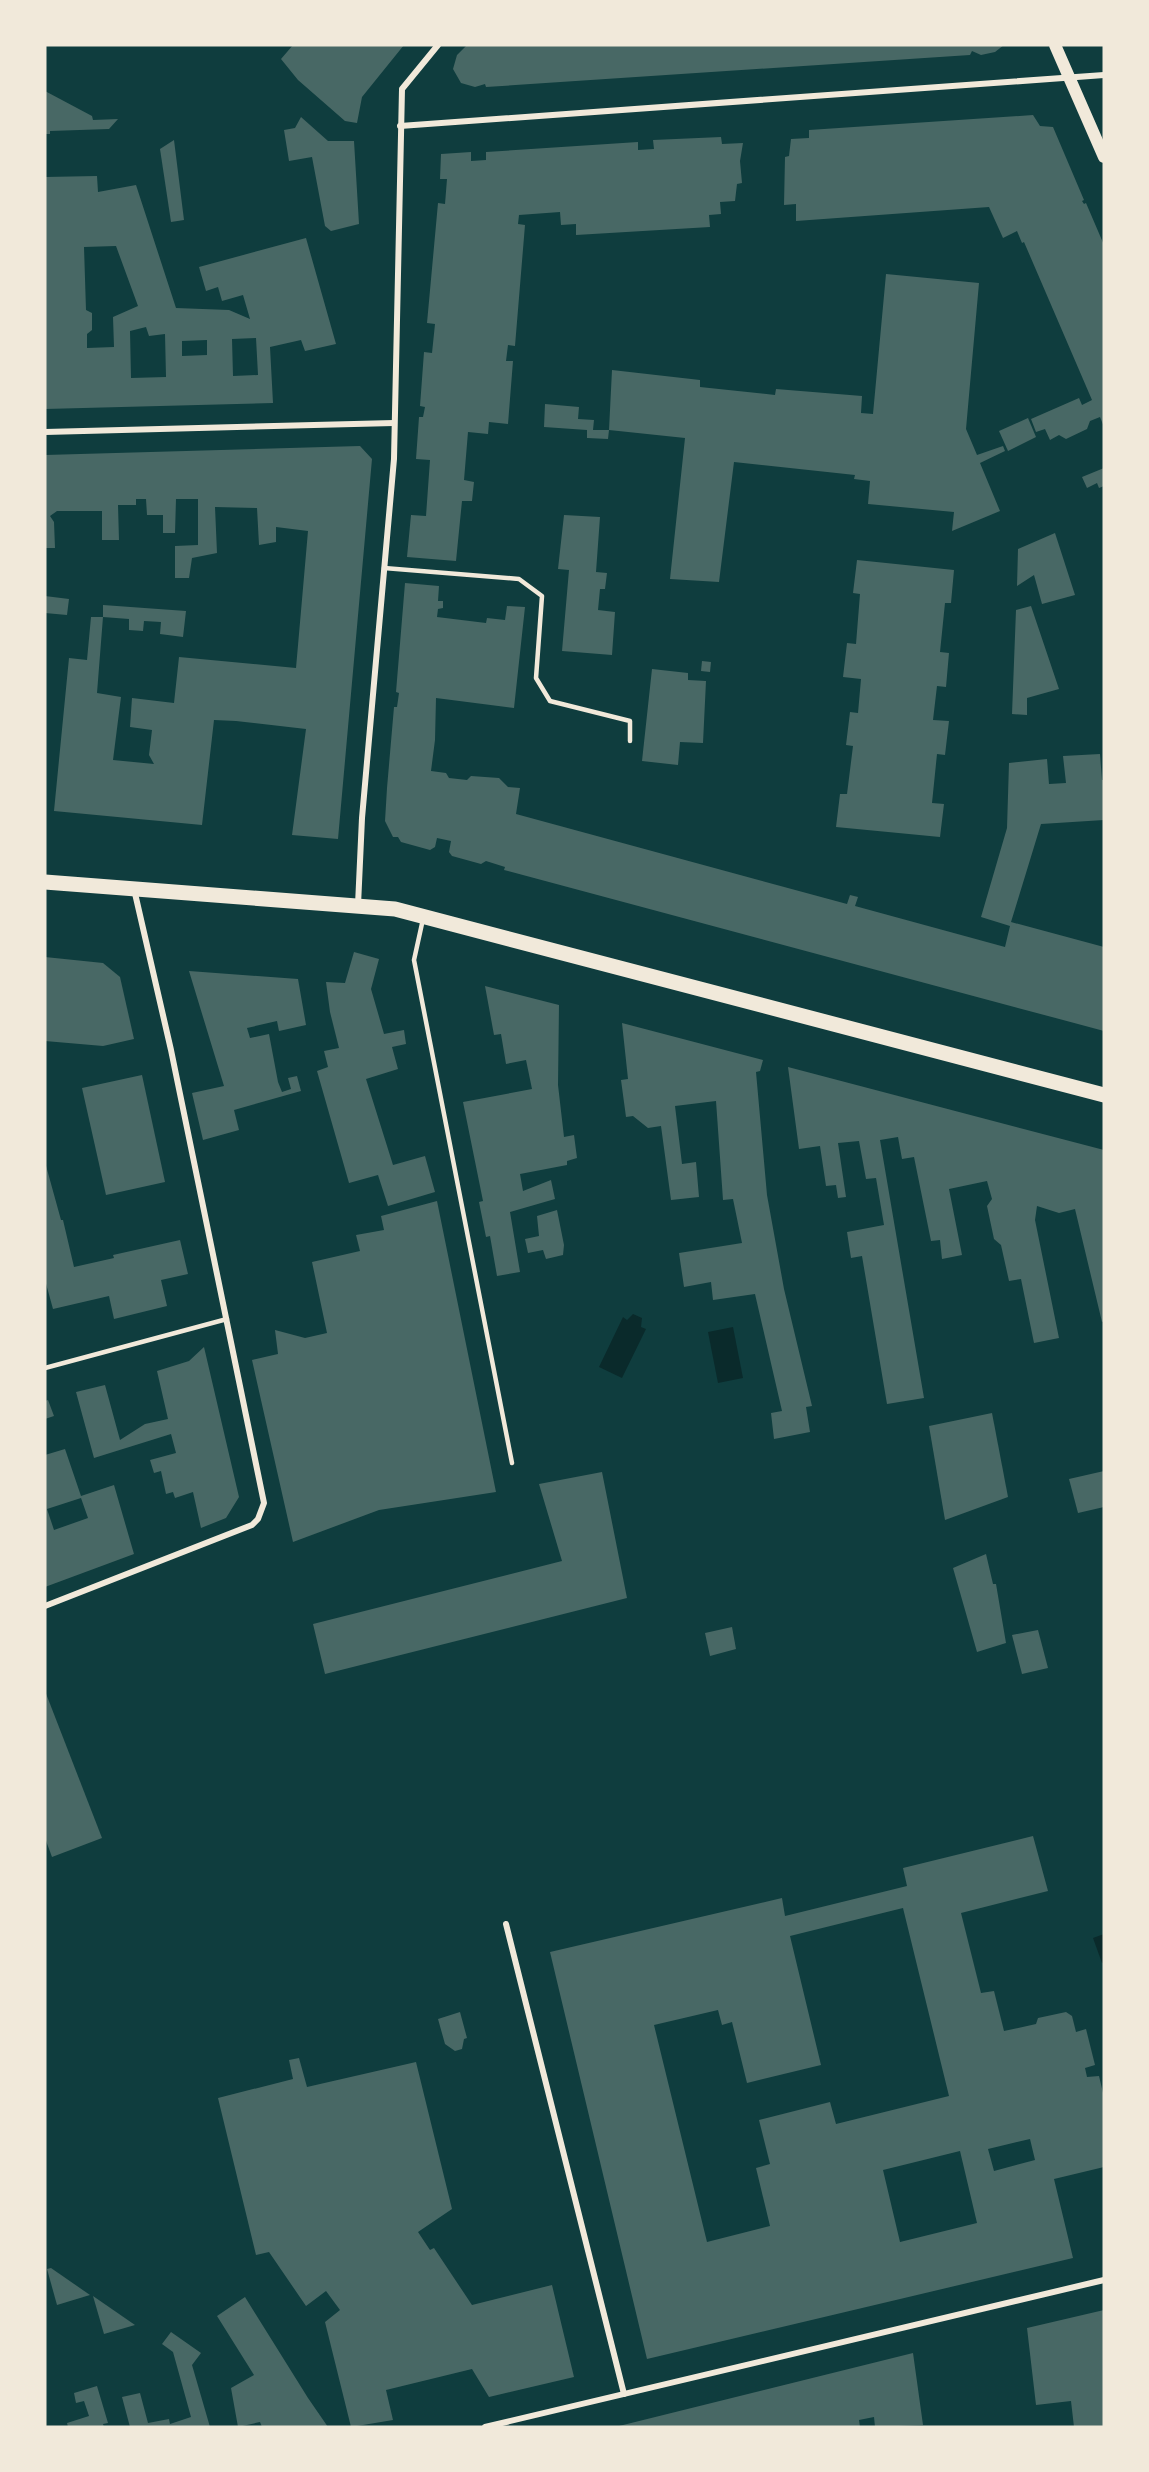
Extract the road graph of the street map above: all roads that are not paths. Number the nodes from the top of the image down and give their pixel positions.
1 (438, 45) edge
2 (1055, 45) edge
3 (1104, 75) edge
4 (1070, 77) junction
5 (400, 126) junction
6 (1104, 157) edge
7 (394, 423) junction
8 (45, 432) edge
9 (384, 568) junction
10 (630, 741) dead end
11 (45, 882) edge
12 (134, 889) junction
13 (358, 906) junction
14 (423, 916) junction
15 (1104, 1095) edge
16 (227, 1319) junction
17 (45, 1368) edge
18 (512, 1463) dead end
19 (45, 1606) edge
20 (506, 1924) dead end
21 (1104, 2280) edge
22 (624, 2394) junction
23 (485, 2427) edge

1 - 5 street
2 - 4 main road
3 - 4 street
4 - 5 street
4 - 6 main road
5 - 7 street
7 - 8 street
7 - 9 street
9 - 10 lane
9 - 13 street
11 - 12 main road
12 - 13 main road
12 - 16 street
13 - 14 main road
14 - 15 main road
14 - 18 lane
16 - 17 lane
16 - 19 street
20 - 22 street
21 - 22 street
22 - 23 street

